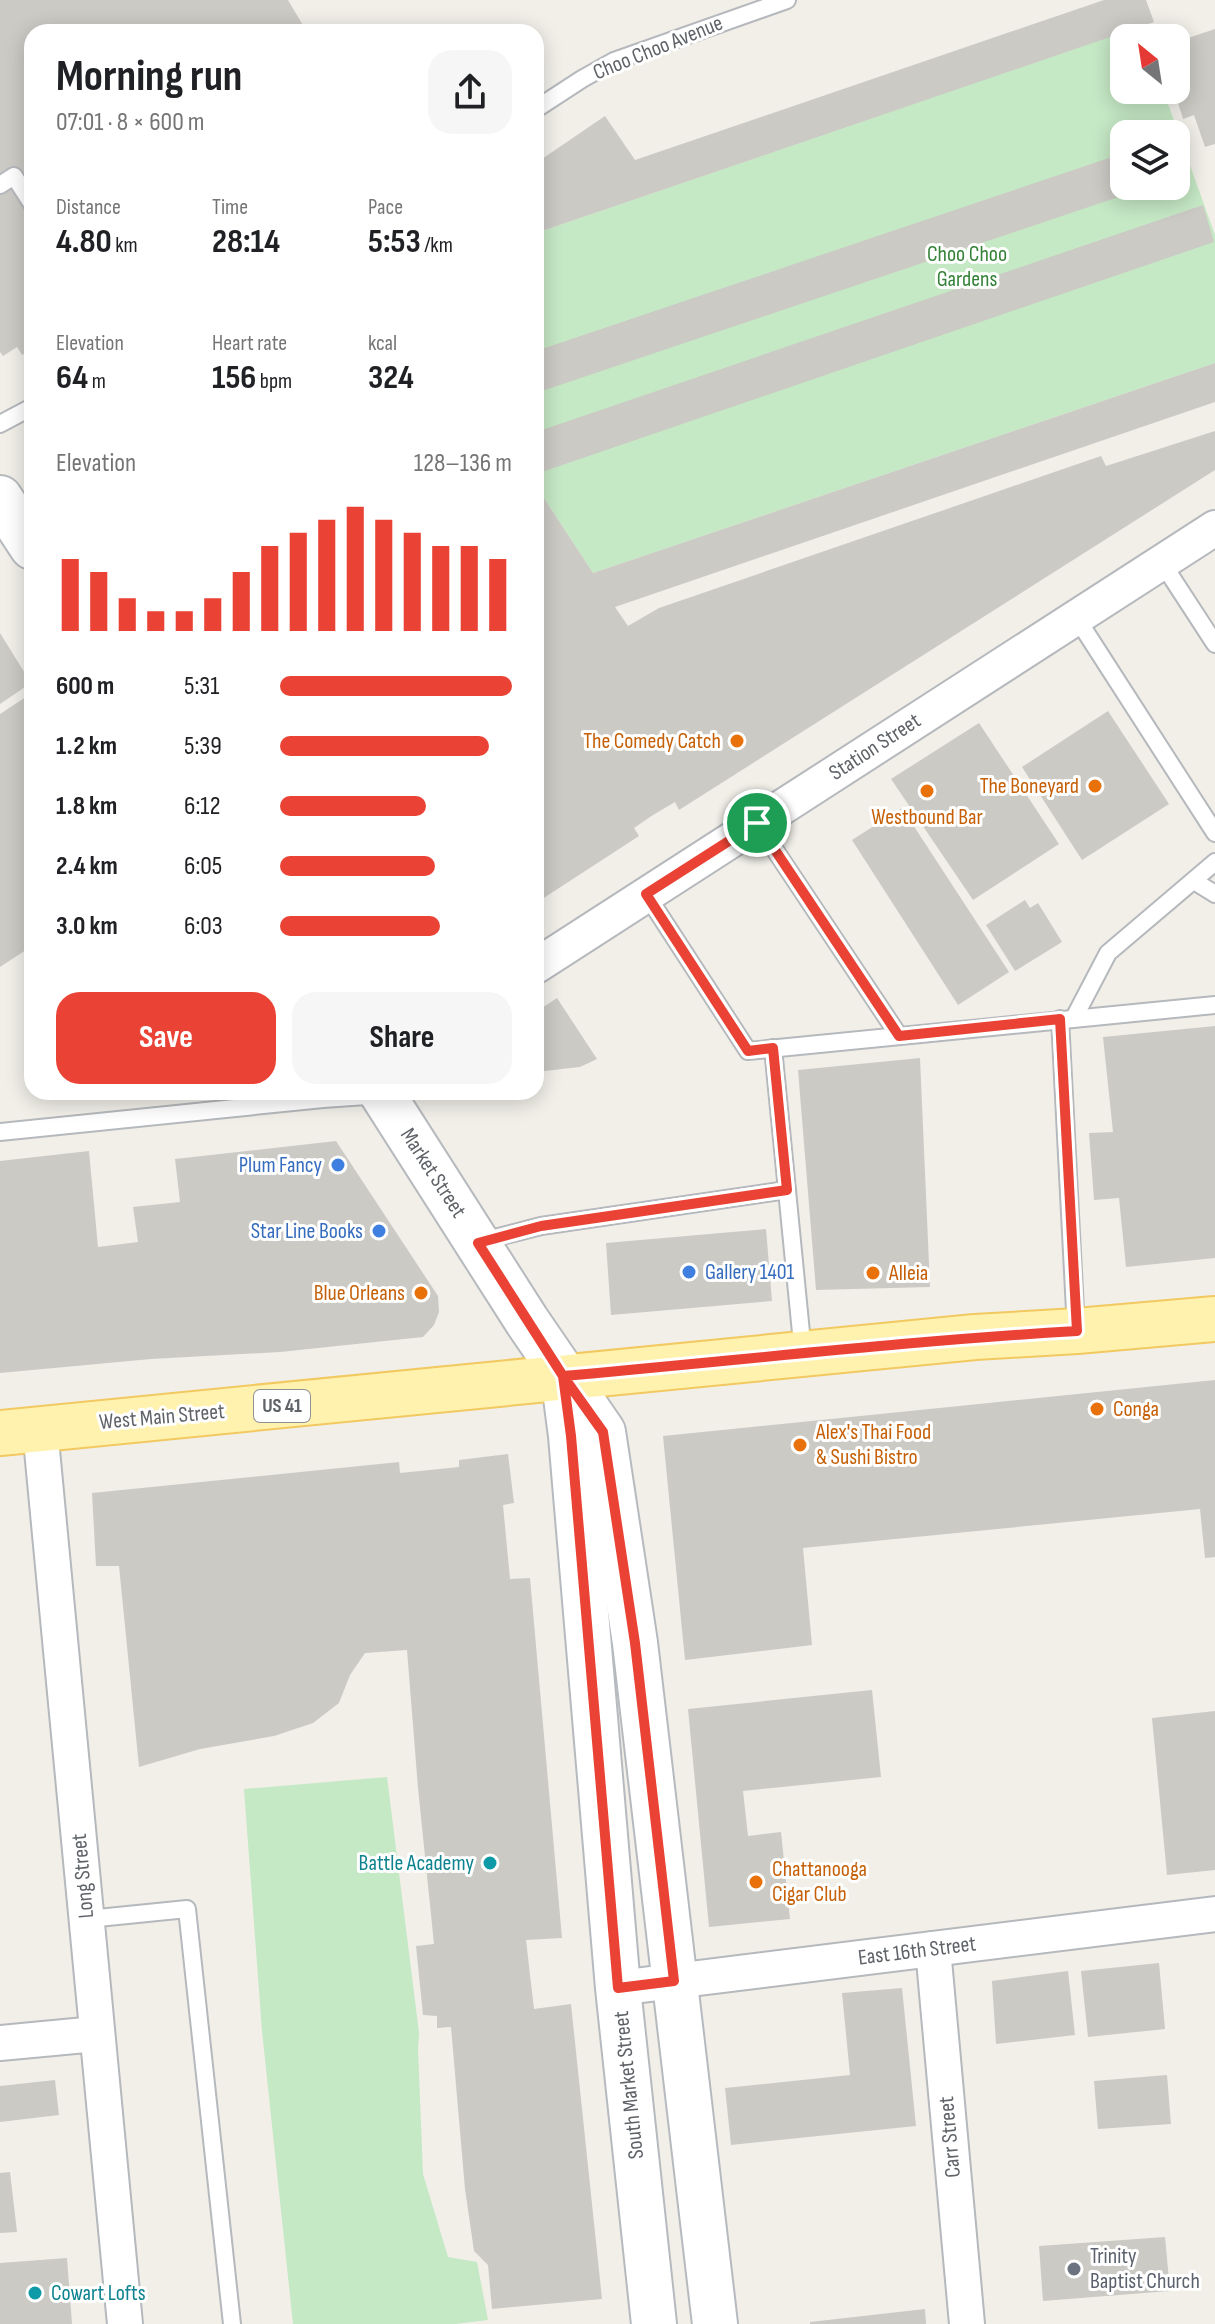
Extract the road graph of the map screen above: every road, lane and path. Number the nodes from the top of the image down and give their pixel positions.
1 (787, 0) edge
2 (544, 104) edge
3 (0, 185) edge
4 (24, 192) edge
5 (24, 411) edge
6 (0, 424) edge
7 (1215, 528) edge
8 (1161, 561) junction
9 (1076, 617) junction
10 (1215, 644) edge
11 (757, 823) junction
12 (1215, 833) edge
13 (1215, 862) edge
14 (1194, 881) junction
15 (646, 894) junction
16 (1215, 894) edge
17 (544, 961) edge
18 (1215, 1005) edge
19 (1067, 1018) junction
20 (899, 1036) junction
21 (773, 1048) junction
22 (313, 1100) edge
23 (386, 1100) edge
24 (0, 1132) edge
25 (787, 1190) junction
26 (478, 1243) junction
27 (1215, 1319) edge
28 (1077, 1331) junction
29 (803, 1355) junction
30 (563, 1376) junction
31 (20, 1431) edge
32 (1215, 1914) edge
33 (88, 1919) junction
34 (933, 1949) junction
35 (674, 1981) junction
36 (618, 1988) junction
37 (96, 2034) junction
38 (0, 2043) edge
39 (125, 2324) edge
40 (232, 2324) edge
41 (654, 2324) edge
42 (715, 2324) edge
43 (967, 2324) edge

1 - 2 lane, Choo Choo Avenue
3 - 4 lane
5 - 6 lane
7 - 8 street, Station Street
8 - 9 street, Station Street
8 - 10 lane
9 - 11 street, Station Street
9 - 12 lane
11 - 15 street, Station Street
11 - 20 lane
13 - 14 lane
14 - 16 lane
14 - 19 lane
15 - 17 street, Station Street
15 - 21 lane
18 - 19 lane
19 - 20 lane
19 - 28 lane
20 - 21 lane
21 - 25 lane
22 - 24 lane
23 - 26 main road, Market Street
25 - 26 lane
25 - 29 lane
26 - 30 main road, Market Street
27 - 28 main road, US 41
28 - 29 main road, US 41
29 - 30 main road, US 41
30 - 31 main road, West Main Street / US 41
30 - 35 main road
30 - 36 main road, South Market Street
31 - 33 street, Long Street
32 - 34 street, East 16th Street
33 - 37 street, Long Street
33 - 40 lane
34 - 35 street, East 16th Street
34 - 43 street, Carr Street
35 - 36 street, East 16th Street
35 - 42 main road
36 - 41 main road, South Market Street
37 - 38 street
37 - 39 street, Long Street

